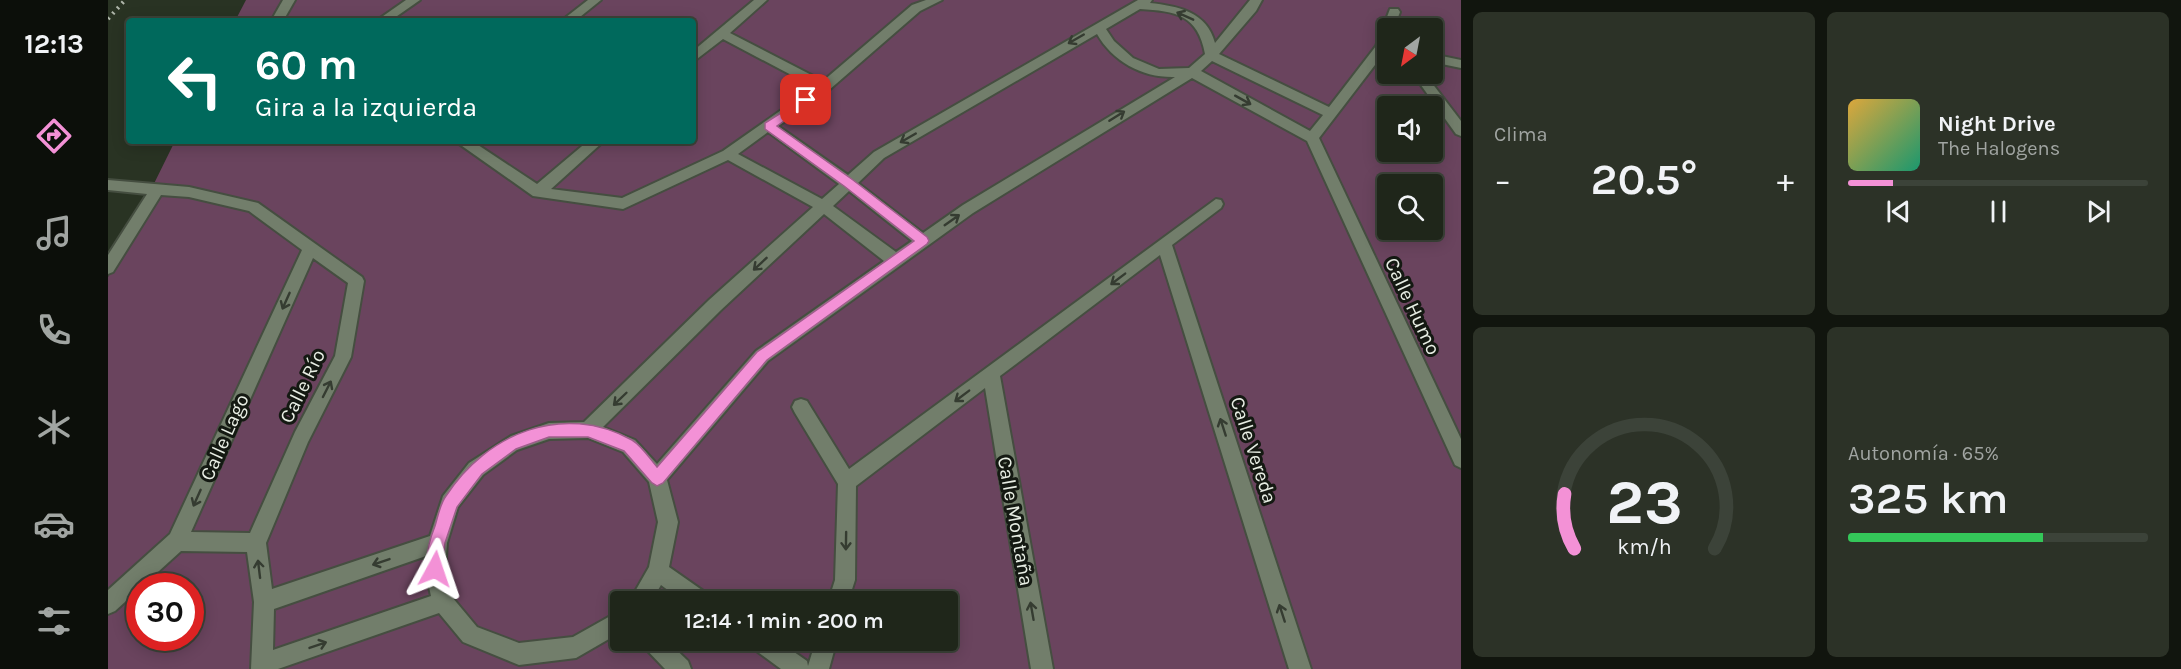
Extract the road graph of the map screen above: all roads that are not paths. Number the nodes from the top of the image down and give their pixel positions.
1 (289, 0) edge
2 (414, 0) edge
3 (595, 0) edge
4 (761, 0) edge
5 (936, 0) edge
6 (1256, 0) edge
7 (1141, 3) edge
8 (919, 4) edge
9 (1394, 12) dead end
10 (279, 18) edge
11 (387, 18) edge
12 (571, 18) edge
13 (1392, 18) edge
14 (1098, 26) junction
15 (722, 34) junction
16 (1211, 55) junction
17 (696, 56) edge
18 (1377, 57) edge
19 (1443, 60) edge
20 (1461, 64) edge
21 (1192, 72) junction
22 (1426, 84) edge
23 (824, 87) junction
24 (1332, 113) junction
25 (769, 126) junction
26 (1461, 131) edge
27 (1312, 138) junction
28 (466, 144) edge
29 (594, 144) edge
30 (728, 154) junction
31 (849, 183) junction
32 (108, 185) edge
33 (157, 189) junction
34 (538, 192) junction
35 (1216, 204) dead end
36 (823, 206) junction
37 (923, 241) junction
38 (1164, 244) junction
39 (310, 248) junction
40 (896, 261) junction
41 (108, 267) edge
42 (991, 373) junction
43 (801, 407) dead end
44 (588, 430) junction
45 (1461, 459) edge
46 (657, 478) junction
47 (847, 482) junction
48 (177, 541) junction
49 (256, 543) junction
50 (437, 543) junction
51 (658, 571) junction
52 (646, 591) edge
53 (686, 591) edge
54 (842, 591) edge
55 (264, 602) junction
56 (443, 602) junction
57 (108, 604) edge
58 (610, 627) edge
59 (662, 651) edge
60 (773, 651) edge
61 (824, 651) edge
62 (262, 666) edge
63 (680, 669) edge
64 (798, 669) edge
65 (818, 669) edge
66 (1042, 669) edge
67 (1300, 669) edge

1 - 10 street
2 - 11 street
3 - 12 street
4 - 15 street
5 - 8 street
6 - 16 street
7 - 14 street
16 -> 7 street
8 - 23 street
9 - 13 street
14 - 21 street
14 -> 31 street
15 - 17 street
15 - 23 street
16 - 21 street
16 - 24 street
18 - 24 street
19 - 20 street
21 -> 27 street
37 -> 21 street
22 - 26 street
23 - 25 street
24 - 27 street
25 - 30 street
25 - 31 street
27 - 45 street, Calle Humo
28 - 34 street
29 - 34 street
30 - 34 street
30 - 36 street
31 - 36 street
31 - 37 street
32 - 33 street, Calle Río
33 - 39 street, Calle Río
33 - 41 street
35 - 38 street
36 - 40 street
36 -> 44 street
37 - 40 street
38 -> 42 street
67 -> 38 street, Calle Vereda
39 -> 48 street, Calle Lago
49 -> 39 street, Calle Río
40 - 46 street
42 -> 47 street
66 -> 42 street, Calle Montaña
43 - 47 street
44 - 46 street
44 - 50 street
46 - 51 street
47 -> 54 street
48 - 49 street
48 - 57 street, Calle Lago
55 -> 49 street
50 -> 55 street
50 - 56 street
51 - 52 street
51 - 53 street
55 - 62 street
56 - 58 street
62 -> 56 street
59 - 63 street
60 - 64 street
61 - 65 street

